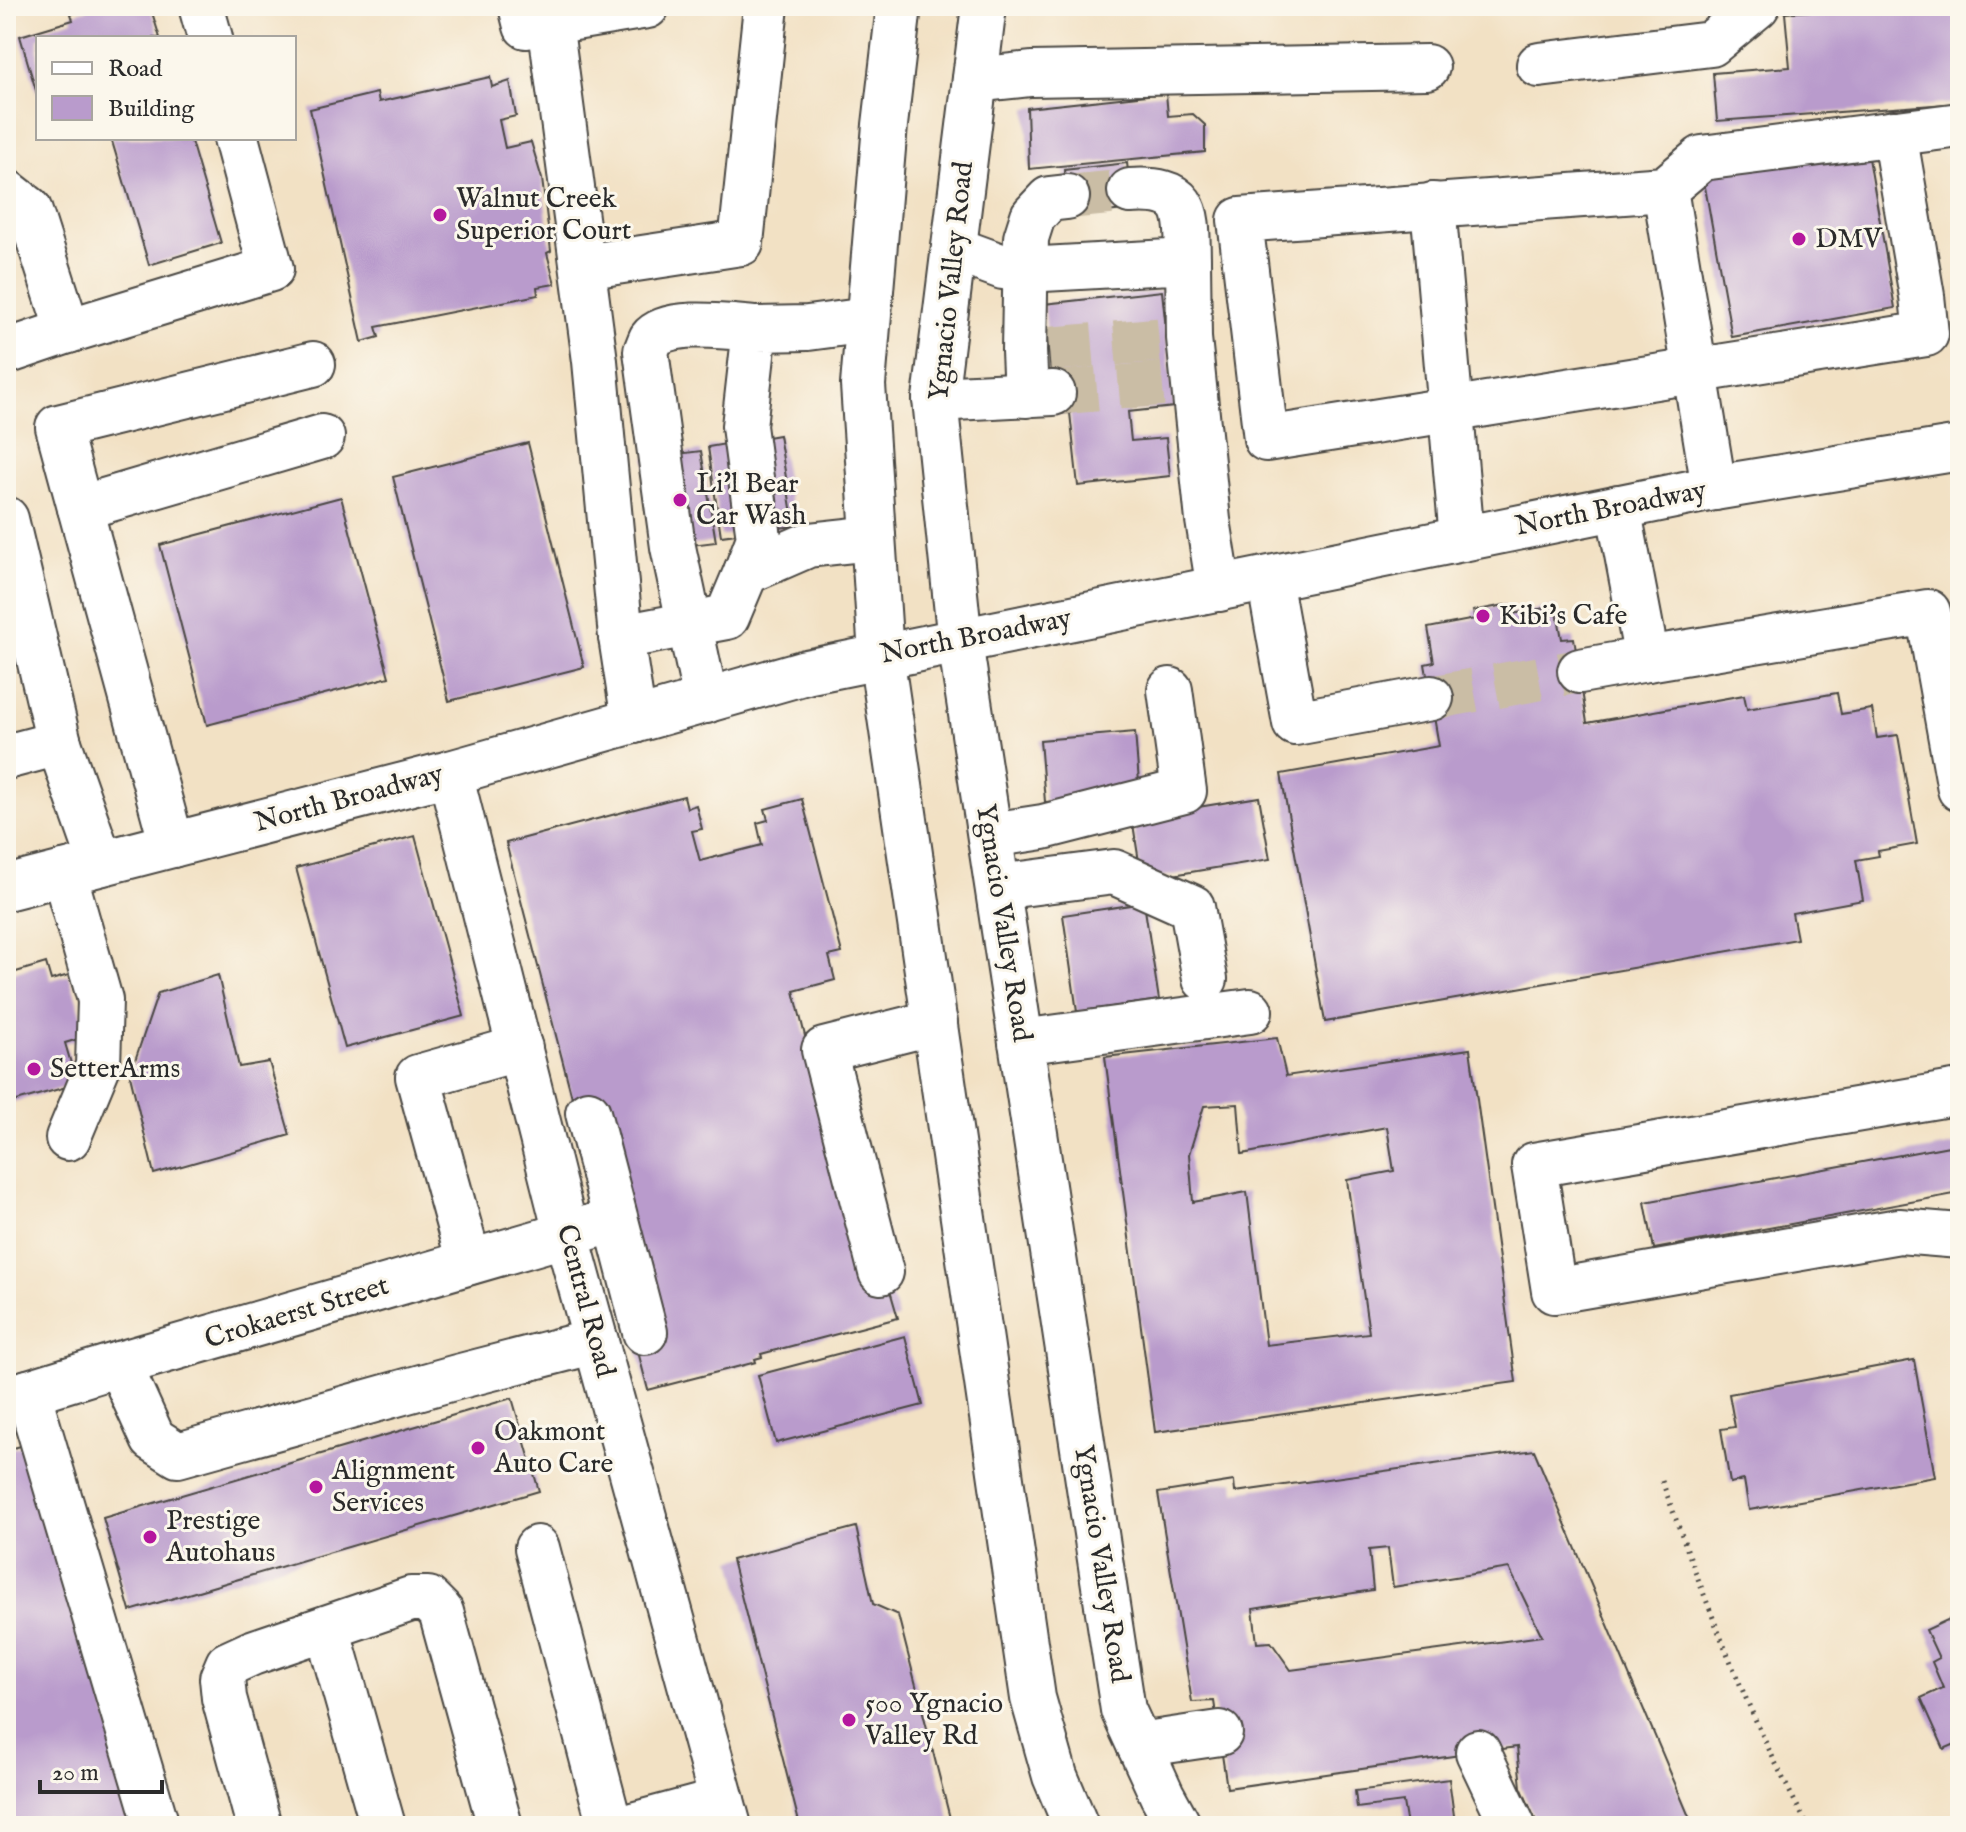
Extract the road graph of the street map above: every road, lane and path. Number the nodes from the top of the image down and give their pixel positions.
1 (201, 6) edge
2 (647, 6) edge
3 (766, 6) edge
4 (899, 6) edge
5 (984, 6) edge
6 (1757, 6) edge
7 (535, 14) edge
8 (209, 36) edge
9 (1539, 65) dead end
10 (1427, 67) dead end
11 (975, 80) junction
12 (1960, 125) edge
13 (1894, 133) junction
14 (237, 140) edge
15 (1665, 189) junction
16 (6, 191) edge
17 (1130, 191) tunnel mouth
18 (1067, 197) tunnel mouth
19 (1433, 205) junction
20 (954, 249) junction
21 (1188, 261) junction
22 (583, 267) junction
23 (1025, 270) junction
24 (868, 320) junction
25 (755, 329) junction
26 (68, 331) junction
27 (6, 352) edge
28 (313, 364) dead end
29 (1694, 370) junction
30 (935, 399) junction
31 (1451, 409) junction
32 (322, 437) dead end
33 (1960, 448) edge
34 (1714, 488) junction
35 (1618, 507) junction
36 (80, 508) junction
37 (6, 519) edge
38 (873, 538) junction
39 (1462, 539) junction
40 (746, 572) junction
41 (1269, 579) junction
42 (1219, 589) junction
43 (688, 624) junction
44 (621, 637) junction
45 (960, 642) junction
46 (881, 655) junction
47 (1647, 659) junction
48 (1580, 671) tunnel mouth
49 (1170, 690) dead end
50 (1431, 698) tunnel mouth
51 (706, 701) junction
52 (634, 721) junction
53 (59, 743) junction
54 (6, 757) edge
55 (450, 773) junction
56 (1960, 789) edge
57 (990, 835) junction
58 (172, 845) junction
59 (82, 868) junction
60 (998, 887) junction
61 (6, 888) edge
62 (1205, 979) dead end
63 (1250, 1011) dead end
64 (935, 1022) junction
65 (1021, 1042) junction
66 (520, 1048) junction
67 (1960, 1092) edge
68 (567, 1111) junction
69 (68, 1138) dead end
70 (586, 1228) junction
71 (1960, 1236) edge
72 (469, 1262) junction
73 (881, 1272) dead end
74 (645, 1332) dead end
75 (596, 1341) junction
76 (119, 1364) junction
77 (17, 1396) edge
78 (1662, 1481) dead end
79 (537, 1548) dead end
80 (327, 1628) junction
81 (1220, 1733) dead end
82 (1139, 1745) junction
83 (1478, 1752) dead end
84 (725, 1813) edge
85 (157, 1826) edge
86 (259, 1826) edge
87 (383, 1826) edge
88 (500, 1826) edge
89 (610, 1826) edge
90 (629, 1826) edge
91 (1076, 1826) edge
92 (1179, 1826) edge
93 (1513, 1826) edge
94 (1808, 1826) edge

1 - 8 main road
2 - 7 main road
3 - 22 main road
4 - 24 main road
5 - 11 main road, Ygnacio Valley Road
6 - 9 main road
7 - 22 main road
10 - 11 main road
11 - 20 main road, Ygnacio Valley Road
12 - 13 main road
13 - 15 main road
13 - 29 main road
14 - 26 main road
15 - 19 main road
15 - 29 main road
16 - 26 main road
17 - 21 main road
18 - 23 main road
19 - 31 main road
19 - 31 main road
20 - 23 main road
20 - 30 main road, Ygnacio Valley Road
21 - 23 main road
21 - 42 main road
22 - 44 main road
23 - 30 main road
24 - 25 main road
24 - 38 main road
25 - 40 main road
25 - 43 main road
26 - 27 main road
28 - 36 main road
29 - 31 main road
29 - 34 main road
30 - 45 main road, Ygnacio Valley Road
31 - 39 main road
32 - 36 main road
33 - 34 main road, North Broadway
34 - 35 main road, North Broadway
35 - 39 main road, North Broadway
35 - 47 main road
36 - 58 main road
37 - 53 main road
38 - 40 main road
38 - 46 main road
39 - 41 main road, North Broadway
40 - 43 main road
41 - 42 main road, North Broadway
41 - 50 main road
42 - 45 main road, North Broadway
43 - 44 main road
43 - 51 main road
44 - 52 main road
45 - 46 main road, North Broadway
45 - 57 main road, Ygnacio Valley Road
46 - 51 main road, North Broadway
46 - 64 main road
47 - 48 main road
47 - 56 main road
49 - 57 main road
51 - 52 main road, North Broadway
52 - 55 main road, North Broadway
53 - 54 main road
53 - 59 main road
55 - 58 main road, North Broadway
55 - 66 main road, Central Road
57 - 60 main road, Ygnacio Valley Road
58 - 59 main road, North Broadway
59 - 61 main road, North Broadway
59 - 69 main road
60 - 62 main road
60 - 65 main road, Ygnacio Valley Road
63 - 65 main road
64 - 73 main road
64 - 91 main road
65 - 82 main road, Ygnacio Valley Road
66 - 68 main road, Central Road
66 - 72 main road
67 - 71 main road
68 - 70 main road, Central Road
68 - 74 main road
70 - 72 main road, Crokaerst Street
70 - 75 main road, Central Road
72 - 76 main road, Crokaerst Street
75 - 76 main road
75 - 84 main road, Central Road
76 - 77 main road, Crokaerst Street
77 - 85 main road
78 - 94 path
79 - 89 main road
80 - 86 main road
80 - 87 main road
80 - 88 main road
81 - 82 main road
82 - 92 main road, Ygnacio Valley Road
83 - 93 main road
84 - 90 main road

